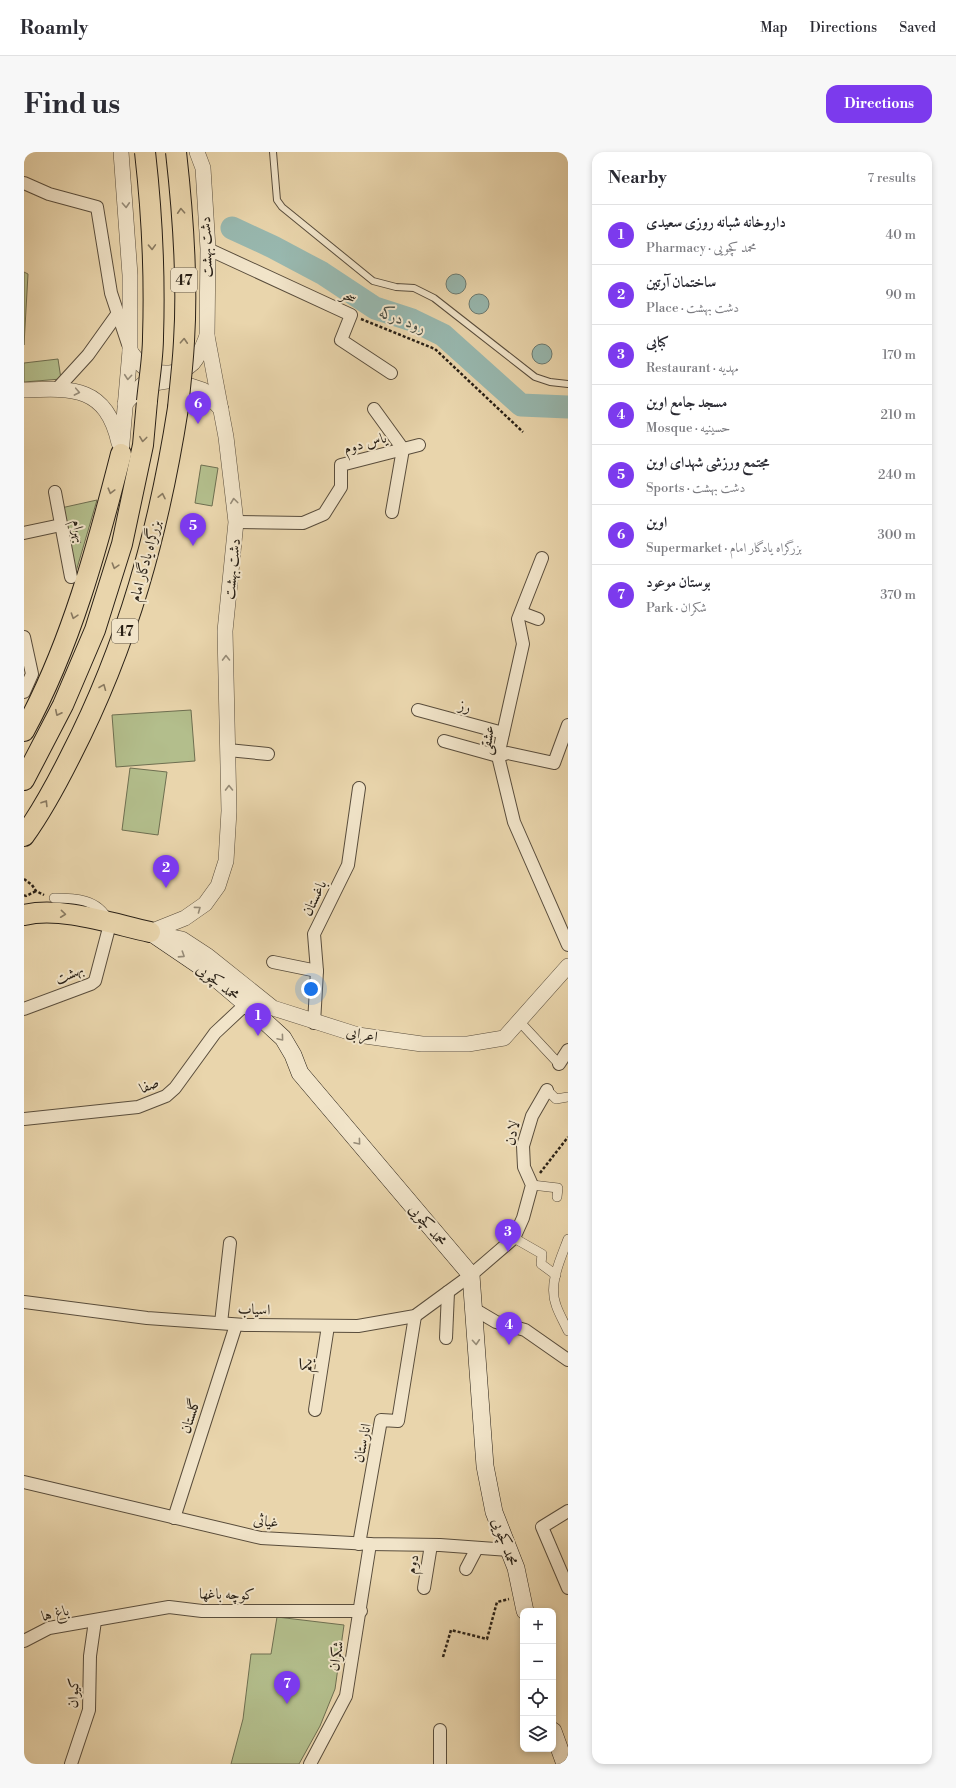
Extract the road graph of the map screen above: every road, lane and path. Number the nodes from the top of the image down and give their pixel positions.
1 (121, 152) edge
2 (130, 152) edge
3 (146, 152) edge
4 (176, 152) edge
5 (196, 152) edge
6 (201, 152) edge
7 (273, 152) edge
8 (203, 168) junction
9 (124, 176) junction
10 (24, 184) edge
11 (208, 250) junction
12 (118, 313) junction
13 (351, 315) junction
14 (207, 336) junction
15 (130, 351) junction
16 (391, 374) dead end
17 (568, 384) edge
18 (24, 390) edge
19 (56, 390) junction
20 (125, 404) junction
21 (221, 409) junction
22 (374, 409) dead end
23 (523, 432) dead end
24 (419, 445) dead end
25 (403, 449) junction
26 (121, 454) junction
27 (55, 492) dead end
28 (392, 512) dead end
29 (236, 522) junction
30 (61, 525) junction
31 (24, 534) edge
32 (542, 558) dead end
33 (71, 577) dead end
34 (522, 612) junction
35 (538, 619) dead end
36 (24, 638) edge
37 (24, 692) edge
38 (418, 710) dead end
39 (568, 725) edge
40 (24, 731) edge
41 (503, 733) junction
42 (444, 741) dead end
43 (228, 750) junction
44 (268, 754) dead end
45 (498, 756) junction
46 (24, 780) edge
47 (359, 788) dead end
48 (24, 836) edge
49 (24, 880) edge
50 (25, 895) edge
51 (54, 898) dead end
52 (24, 915) edge
53 (110, 924) junction
54 (150, 932) junction
55 (568, 945) edge
56 (273, 962) dead end
57 (568, 966) edge
58 (317, 971) junction
59 (246, 1004) junction
60 (24, 1009) edge
61 (519, 1021) junction
62 (314, 1023) junction
63 (568, 1050) edge
64 (560, 1064) joint
65 (547, 1090) joint
66 (568, 1097) edge
67 (24, 1119) edge
68 (568, 1137) edge
69 (532, 1185) junction
70 (557, 1197) dead end
71 (514, 1238) junction
72 (568, 1239) edge
73 (230, 1243) dead end
74 (471, 1275) junction
75 (556, 1275) junction
76 (448, 1292) junction
77 (24, 1302) edge
78 (474, 1309) junction
79 (415, 1316) junction
80 (221, 1324) junction
81 (236, 1325) junction
82 (328, 1326) junction
83 (568, 1330) edge
84 (446, 1338) dead end
85 (568, 1360) edge
86 (315, 1410) dead end
87 (24, 1482) edge
88 (568, 1511) edge
89 (174, 1518) junction
90 (365, 1544) junction
91 (431, 1545) junction
92 (477, 1548) junction
93 (509, 1550) junction
94 (466, 1569) dead end
95 (424, 1588) dead end
96 (568, 1588) edge
97 (523, 1603) edge
98 (361, 1611) junction
99 (95, 1621) junction
100 (24, 1641) edge
101 (443, 1657) dead end
102 (440, 1730) dead end
103 (556, 1739) edge
104 (71, 1764) edge
105 (310, 1764) edge
106 (440, 1764) edge
107 (565, 1764) edge

1 - 9 street
2 - 9 street
3 -> 46 highway, بزرگراه یادگار امام / 47, bridge
48 -> 4 highway, بزرگراه یادگار امام / 47, bridge
5 - 8 street
6 - 8 lane
7 - 17 lane
8 - 11 street, دشت بهشت
9 -> 15 street
10 - 12 street
11 - 13 street, سحر
11 - 14 street, دشت بهشت
12 - 15 street
12 - 19 street
13 - 16 street
13 - 23 path, سحر
14 - 15 street
14 - 21 street, دشت بهشت
15 -> 20 street
18 - 19 street
19 -> 26 street
20 - 21 street
20 - 26 street
29 -> 21 street, دشت بهشت
22 - 25 street
24 - 25 street, یاس دوم
25 - 28 street
25 - 29 street, یاس دوم
26 -> 40 highway
27 - 30 street, بهرام
43 -> 29 street, دشت بهشت
30 - 31 street
30 - 33 street, بهرام
32 - 34 street, عشقی
34 - 35 street
34 - 41 street, عشقی
36 - 37 street
38 - 41 street, رز
39 - 45 street
41 - 45 street, عشقی
42 - 45 street
43 - 44 street
54 -> 43 street, دشت بهشت
45 - 55 street, عشقی
47 - 58 street, باغستان
49 - 50 path
51 - 53 street
52 -> 53 highway
53 - 54 highway
53 - 60 street, بهشت
54 -> 59 main road, محمد کچویی
54 - 62 street, اعرابی
56 - 58 street
57 - 61 street, اعرابی
58 - 62 street, باغستان
59 - 67 street, صفا
59 -> 74 main road, محمد کچویی
61 - 62 street, اعرابی
61 - 64 street
63 - 64 street
65 - 66 street
65 - 69 street, لادن
68 - 69 path
69 - 70 street
69 - 71 street
71 - 74 street, اسیاب
71 - 75 street
72 - 75 street
73 - 80 street
74 - 76 street, اسیاب
74 - 78 main road, محمد کچویی
75 - 83 street
76 - 79 street, اسیاب
76 - 84 street
77 - 80 street, اسیاب
78 - 85 street
78 -> 93 main road, محمد کچویی
79 - 82 street, اسیاب
79 - 90 street, انارستان
80 - 81 street, اسیاب
81 - 82 street, اسیاب
81 - 89 street, گلستان
82 - 86 street, یکم
87 - 89 street, غیاثی
88 - 96 street
89 - 90 street, غیاثی
90 - 91 street, غیاثی
90 - 98 street, شکران
91 - 92 street, غیاثی
91 - 95 street, دوم
92 - 93 street, غیاثی
92 - 94 street
93 - 97 main road, محمد کچویی
97 - 101 path
98 - 99 street, کوچه باغها
98 - 105 street, شکران
99 - 100 street, باغ ها
99 - 104 street, کیوان
102 - 106 street
103 - 107 main road

